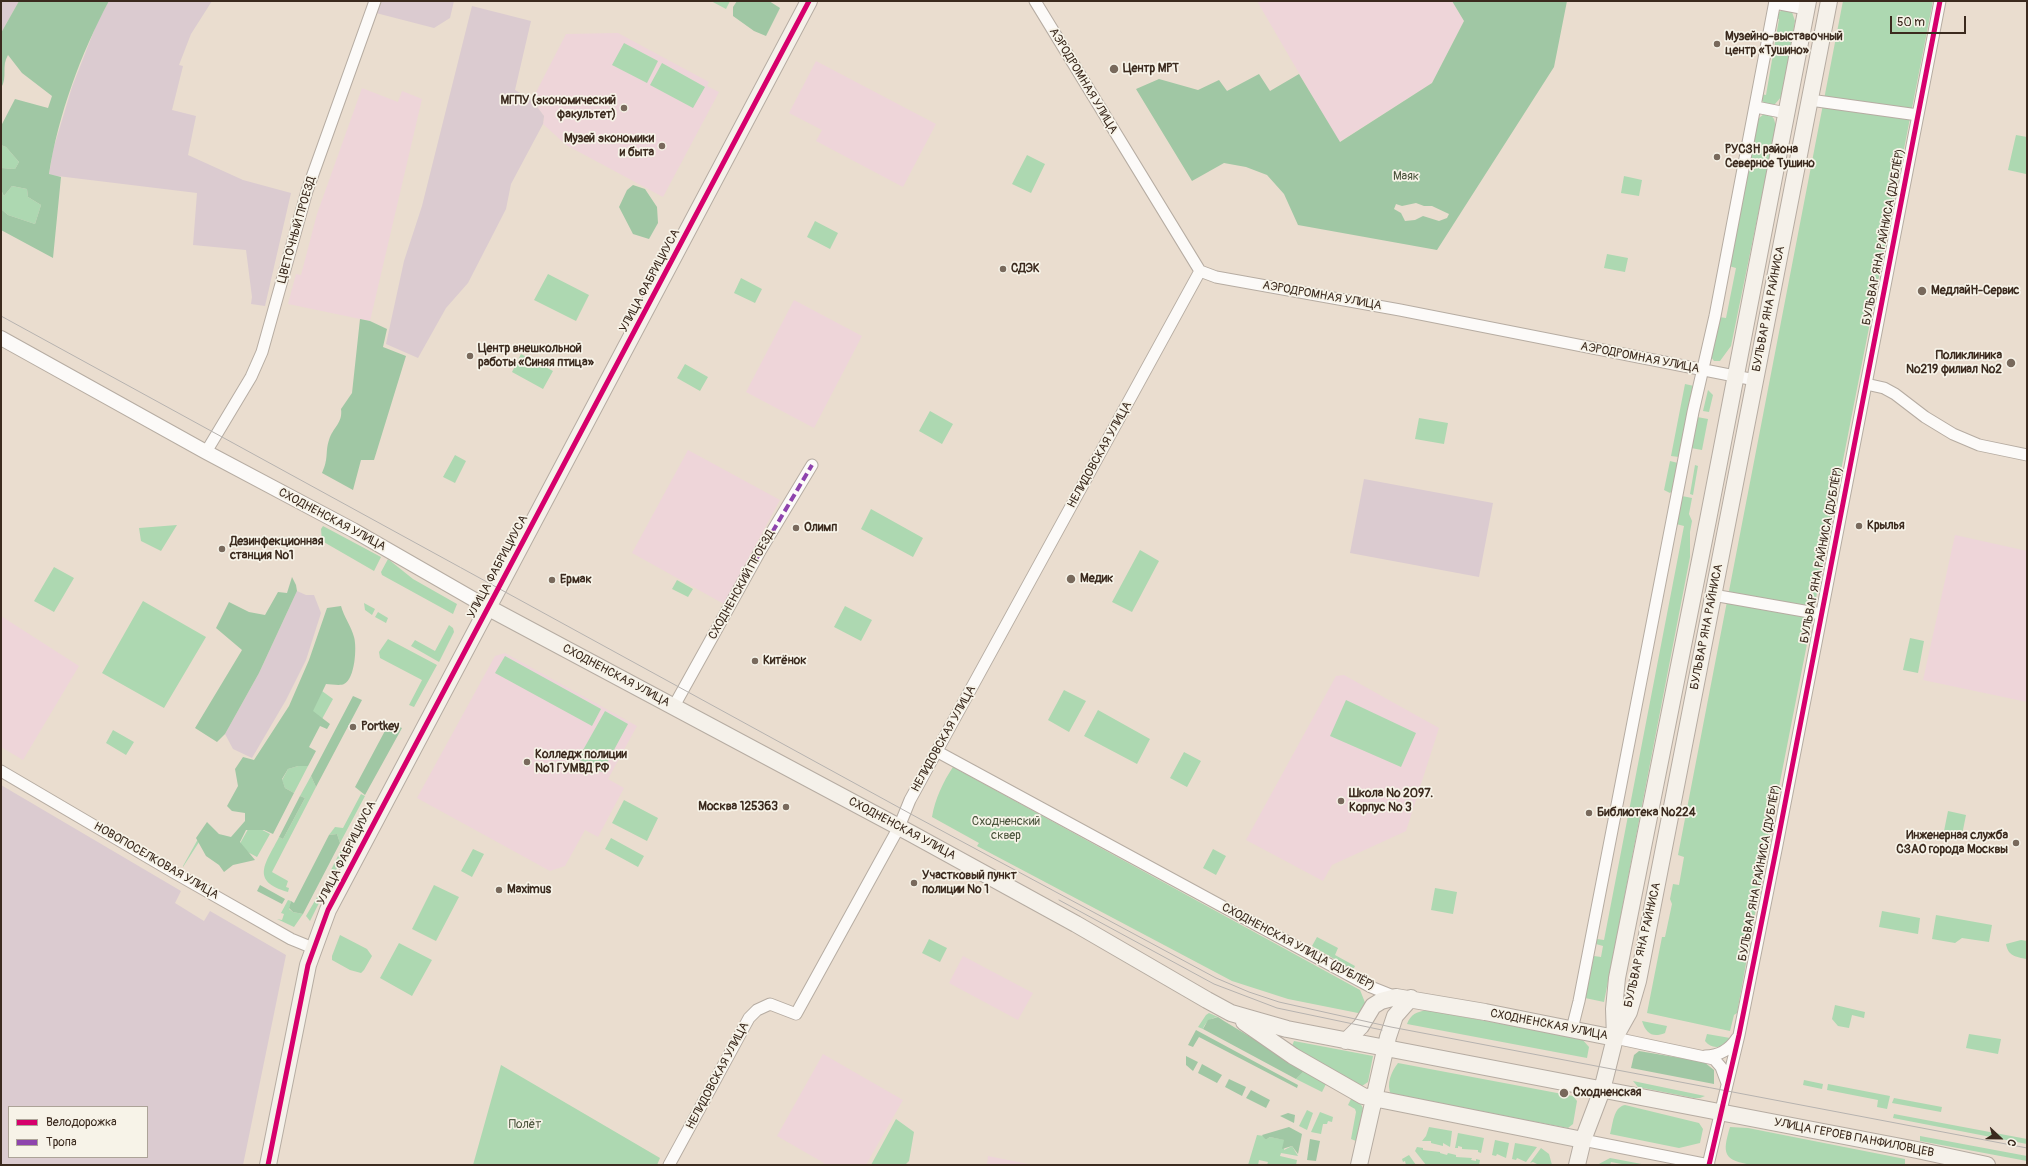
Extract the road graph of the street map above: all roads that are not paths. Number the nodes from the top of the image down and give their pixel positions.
1 (375, 1) edge
2 (809, 1) edge
3 (1034, 1) edge
4 (1829, 1) edge
5 (1940, 1) edge
6 (1775, 2) edge
7 (1807, 5) edge
8 (1810, 100) junction
9 (1756, 107) junction
10 (1786, 113) junction
11 (1918, 115) junction
12 (1200, 271) junction
13 (1, 338) edge
14 (1702, 370) junction
15 (1736, 376) junction
16 (1755, 380) junction
17 (1866, 384) junction
18 (206, 452) junction
19 (2027, 455) edge
20 (812, 465) dead end
21 (1713, 595) junction
22 (487, 607) junction
23 (1821, 614) junction
24 (674, 706) junction
25 (938, 752) junction
26 (1, 771) edge
27 (899, 827) junction
28 (313, 948) junction
29 (1404, 998) junction
30 (1232, 1013) junction
31 (1572, 1029) junction
32 (1738, 1035) junction
33 (1615, 1038) junction
34 (1346, 1041) junction
35 (1384, 1048) junction
36 (1702, 1056) junction
37 (1727, 1084) junction
38 (1602, 1090) junction
39 (1372, 1099) junction
40 (1721, 1112) junction
41 (1583, 1140) junction
42 (268, 1165) edge
43 (669, 1165) edge
44 (1359, 1165) edge
45 (1577, 1165) edge
46 (1708, 1165) edge
47 (1987, 1165) edge

1 - 18 street, ЦВЕТОЧНЫЙ ПРОЕЗД
2 - 22 main road, УЛИЦА ФАБРИЦИУСА
3 - 12 street, АЭРОДРОМНАЯ УЛИЦА
4 - 8 main road, БУЛЬВАР ЯНА РАЙНИСА
5 - 11 street, БУЛЬВАР ЯНА РАЙНИСА (ДУБЛЁР)
6 - 7 street
6 - 9 street
7 - 10 main road, БУЛЬВАР ЯНА РАЙНИСА
8 - 11 street
8 - 16 main road, БУЛЬВАР ЯНА РАЙНИСА
9 - 10 street
9 - 14 street
10 - 15 main road, БУЛЬВАР ЯНА РАЙНИСА
11 - 17 street, БУЛЬВАР ЯНА РАЙНИСА (ДУБЛЁР)
12 - 14 street, АЭРОДРОМНАЯ УЛИЦА
12 - 25 street, НЕЛИДОВСКАЯ УЛИЦА
13 - 18 street, СХОДНЕНСКАЯ УЛИЦА
14 - 15 street, АЭРОДРОМНАЯ УЛИЦА
14 - 31 street
15 - 16 street, АЭРОДРОМНАЯ УЛИЦА
15 - 33 main road, БУЛЬВАР ЯНА РАЙНИСА
16 - 21 main road, БУЛЬВАР ЯНА РАЙНИСА
17 - 19 street
17 - 23 street, БУЛЬВАР ЯНА РАЙНИСА (ДУБЛЁР)
18 - 22 street, СХОДНЕНСКАЯ УЛИЦА
20 - 24 street, СХОДНЕНСКИЙ ПРОЕЗД
21 - 23 street
21 - 33 main road, БУЛЬВАР ЯНА РАЙНИСА
22 - 24 main road, СХОДНЕНСКАЯ УЛИЦА
22 - 28 main road, УЛИЦА ФАБРИЦИУСА
23 - 32 street, БУЛЬВАР ЯНА РАЙНИСА (ДУБЛЁР)
24 - 27 main road, СХОДНЕНСКАЯ УЛИЦА
25 - 27 street, НЕЛИДОВСКАЯ УЛИЦА
25 - 29 street, СХОДНЕНСКАЯ УЛИЦА (ДУБЛЁР)
26 - 28 street, НОВОПОСЕЛКОВАЯ УЛИЦА
27 - 30 main road, СХОДНЕНСКАЯ УЛИЦА
27 - 43 street, НЕЛИДОВСКАЯ УЛИЦА
28 - 42 main road, УЛИЦА ФАБРИЦИУСА
29 - 31 main road, СХОДНЕНСКАЯ УЛИЦА
29 - 34 main road
29 - 35 main road
30 - 34 main road, СХОДНЕНСКАЯ УЛИЦА
30 - 39 main road, СХОДНЕНСКАЯ УЛИЦА
31 - 33 main road, СХОДНЕНСКАЯ УЛИЦА
32 - 36 street
32 - 37 street, БУЛЬВАР ЯНА РАЙНИСА (ДУБЛЁР)
33 - 36 street, СХОДНЕНСКАЯ УЛИЦА
33 - 38 main road
34 - 35 main road, СХОДНЕНСКАЯ УЛИЦА
35 - 38 main road, СХОДНЕНСКАЯ УЛИЦА
35 - 39 main road
36 - 37 street, СХОДНЕНСКАЯ УЛИЦА
37 - 40 street, БУЛЬВАР ЯНА РАЙНИСА (ДУБЛЁР)
38 - 40 main road, СХОДНЕНСКАЯ УЛИЦА
38 - 41 main road
39 - 41 main road, СХОДНЕНСКАЯ УЛИЦА
39 - 44 main road
40 - 46 street, БУЛЬВАР ЯНА РАЙНИСА (ДУБЛЁР)
40 - 47 main road, УЛИЦА ГЕРОЕВ ПАНФИЛОВЦЕВ
41 - 45 main road
41 - 46 street

